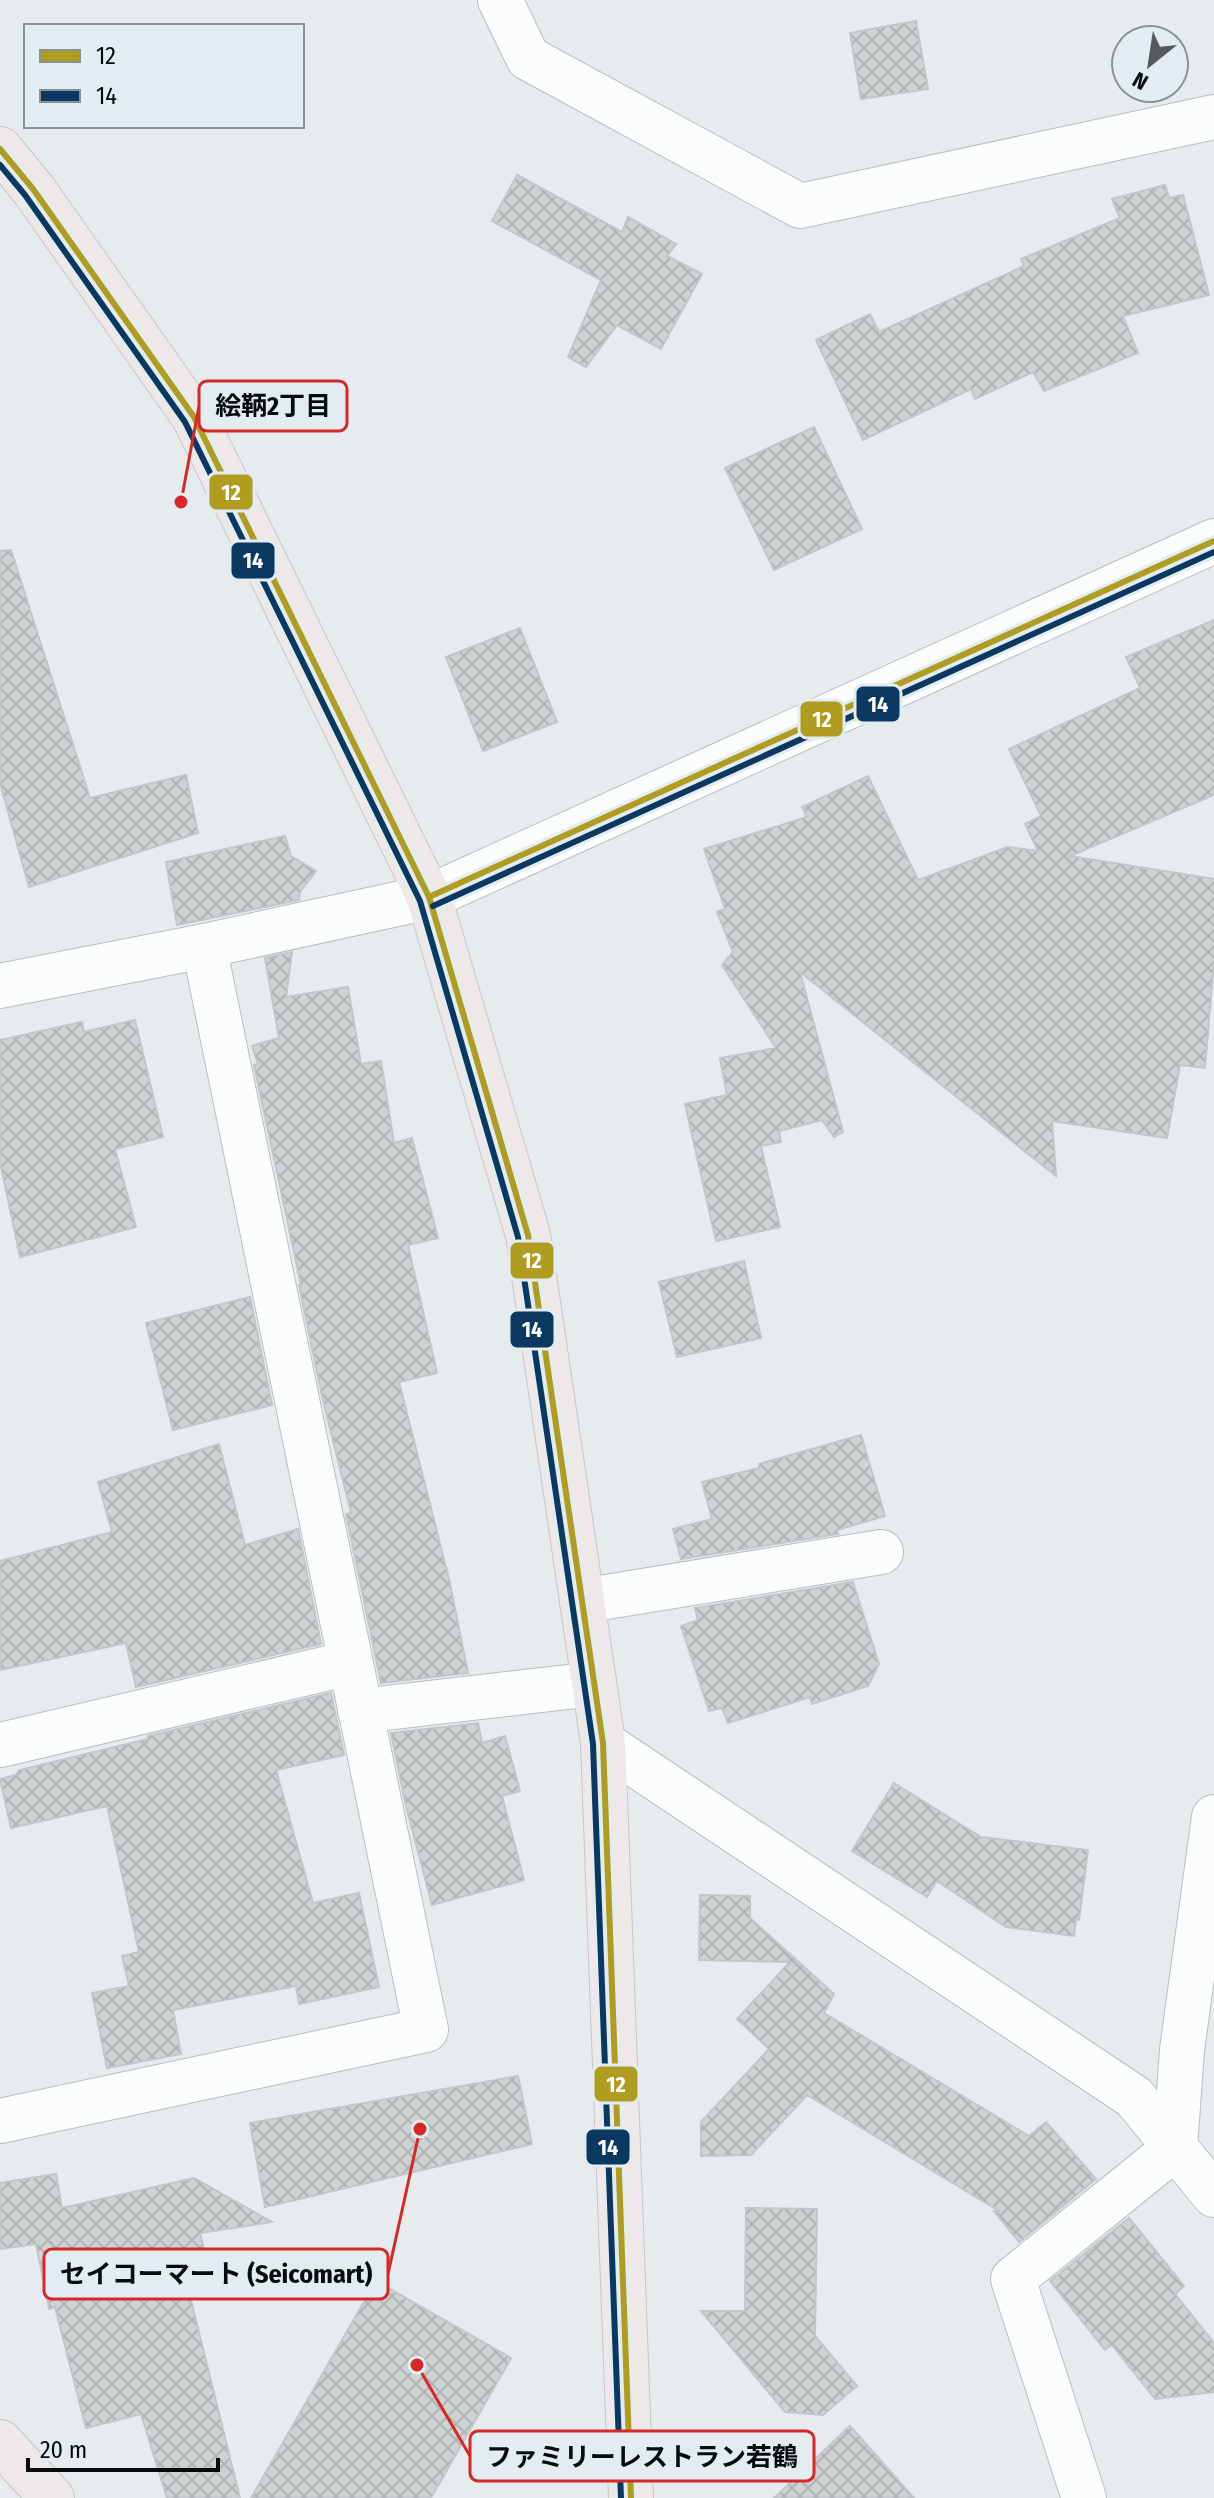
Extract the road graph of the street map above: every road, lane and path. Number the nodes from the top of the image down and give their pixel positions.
1 (500, 0) edge
2 (1214, 117) edge
3 (0, 149) edge
4 (1214, 541) edge
5 (429, 897) junction
6 (204, 946) junction
7 (0, 986) edge
8 (881, 1552) dead end
9 (582, 1601) junction
10 (350, 1663) junction
11 (594, 1684) junction
12 (360, 1711) junction
13 (603, 1743) junction
14 (0, 1745) edge
15 (1214, 1817) edge
16 (0, 2121) edge
17 (1175, 2148) junction
18 (1214, 2195) edge
19 (0, 2442) edge
20 (52, 2498) edge
21 (631, 2498) edge
22 (1084, 2498) edge

1 - 2 street
3 - 5 main road
4 - 5 street
5 - 6 street
5 - 9 main road
6 - 7 street
6 - 10 street
8 - 9 street
9 - 11 main road
10 - 12 street
10 - 14 street
11 - 12 street
11 - 13 main road
12 - 16 street
13 - 17 street
13 - 21 main road
15 - 17 street
17 - 18 street
17 - 22 street
19 - 20 main road

